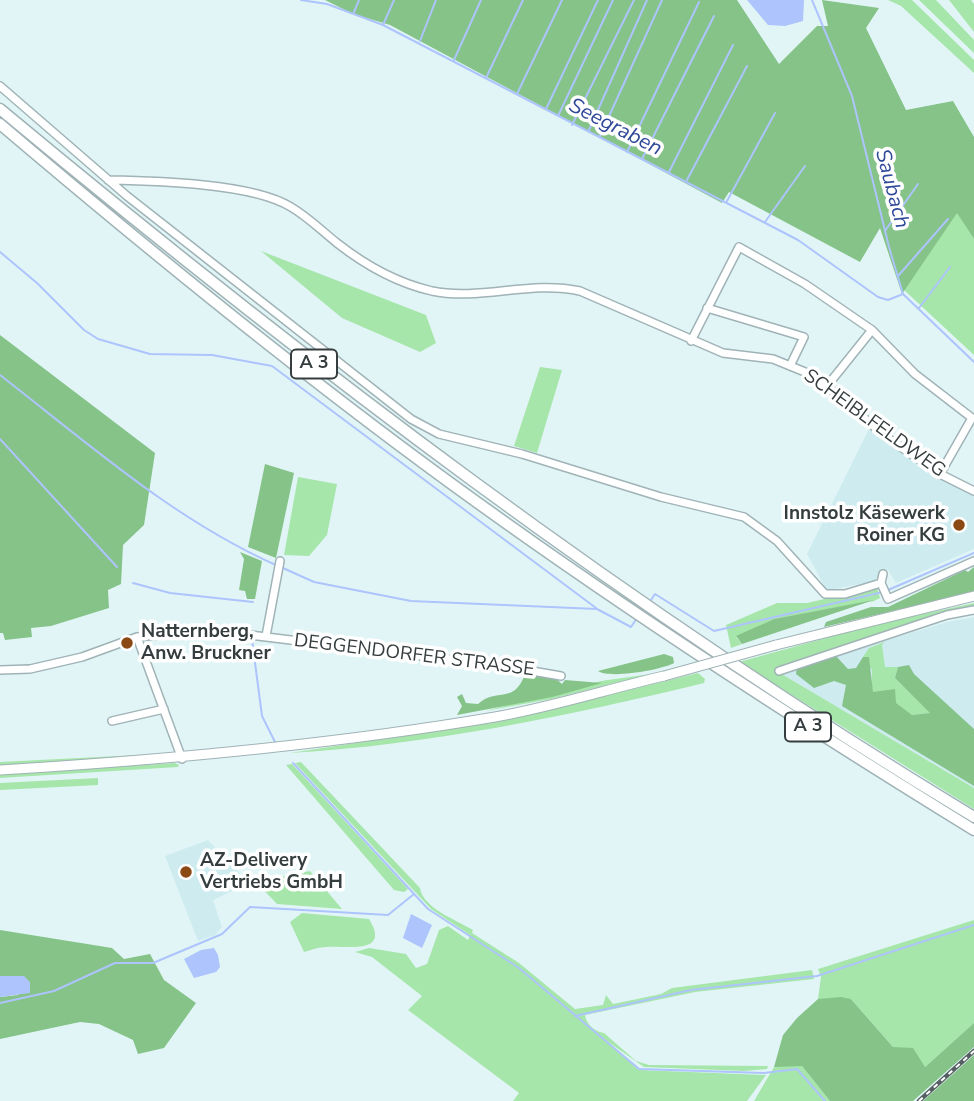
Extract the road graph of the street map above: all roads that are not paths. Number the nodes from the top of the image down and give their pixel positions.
1 (0, 86) edge
2 (0, 109) edge
3 (0, 124) edge
4 (108, 180) junction
5 (707, 308) junction
6 (872, 330) junction
7 (691, 341) junction
8 (790, 366) junction
9 (827, 386) junction
10 (940, 474) junction
11 (974, 491) edge
12 (974, 561) edge
13 (279, 565) dead end
14 (883, 574) dead end
15 (883, 588) junction
16 (974, 596) edge
17 (974, 610) edge
18 (266, 636) junction
19 (136, 637) junction
20 (0, 670) edge
21 (779, 671) dead end
22 (561, 676) dead end
23 (164, 709) junction
24 (112, 721) dead end
25 (183, 759) junction
26 (0, 771) edge
27 (974, 817) edge
28 (974, 830) edge

1 - 4 street
2 - 27 highway, A 3
3 - 28 highway, A 3
4 - 7 street, SCHEIBLFELDWEG
4 - 15 street
5 - 6 street
5 - 7 street
5 - 8 street
6 - 9 street
6 - 10 street
7 - 8 street, SCHEIBLFELDWEG
8 - 9 street, SCHEIBLFELDWEG
9 - 10 street, SCHEIBLFELDWEG
10 - 11 street, SCHEIBLFELDWEG
12 - 15 street
13 - 18 street, DEGGENDORFER STRASSE
14 - 15 street
16 - 25 main road, bridge
17 - 21 street
18 - 19 street, DEGGENDORFER STRASSE
18 - 22 street, DEGGENDORFER STRASSE
19 - 20 street, DEGGENDORFER STRASSE
19 - 23 street
23 - 24 street
23 - 25 street
25 - 26 main road

